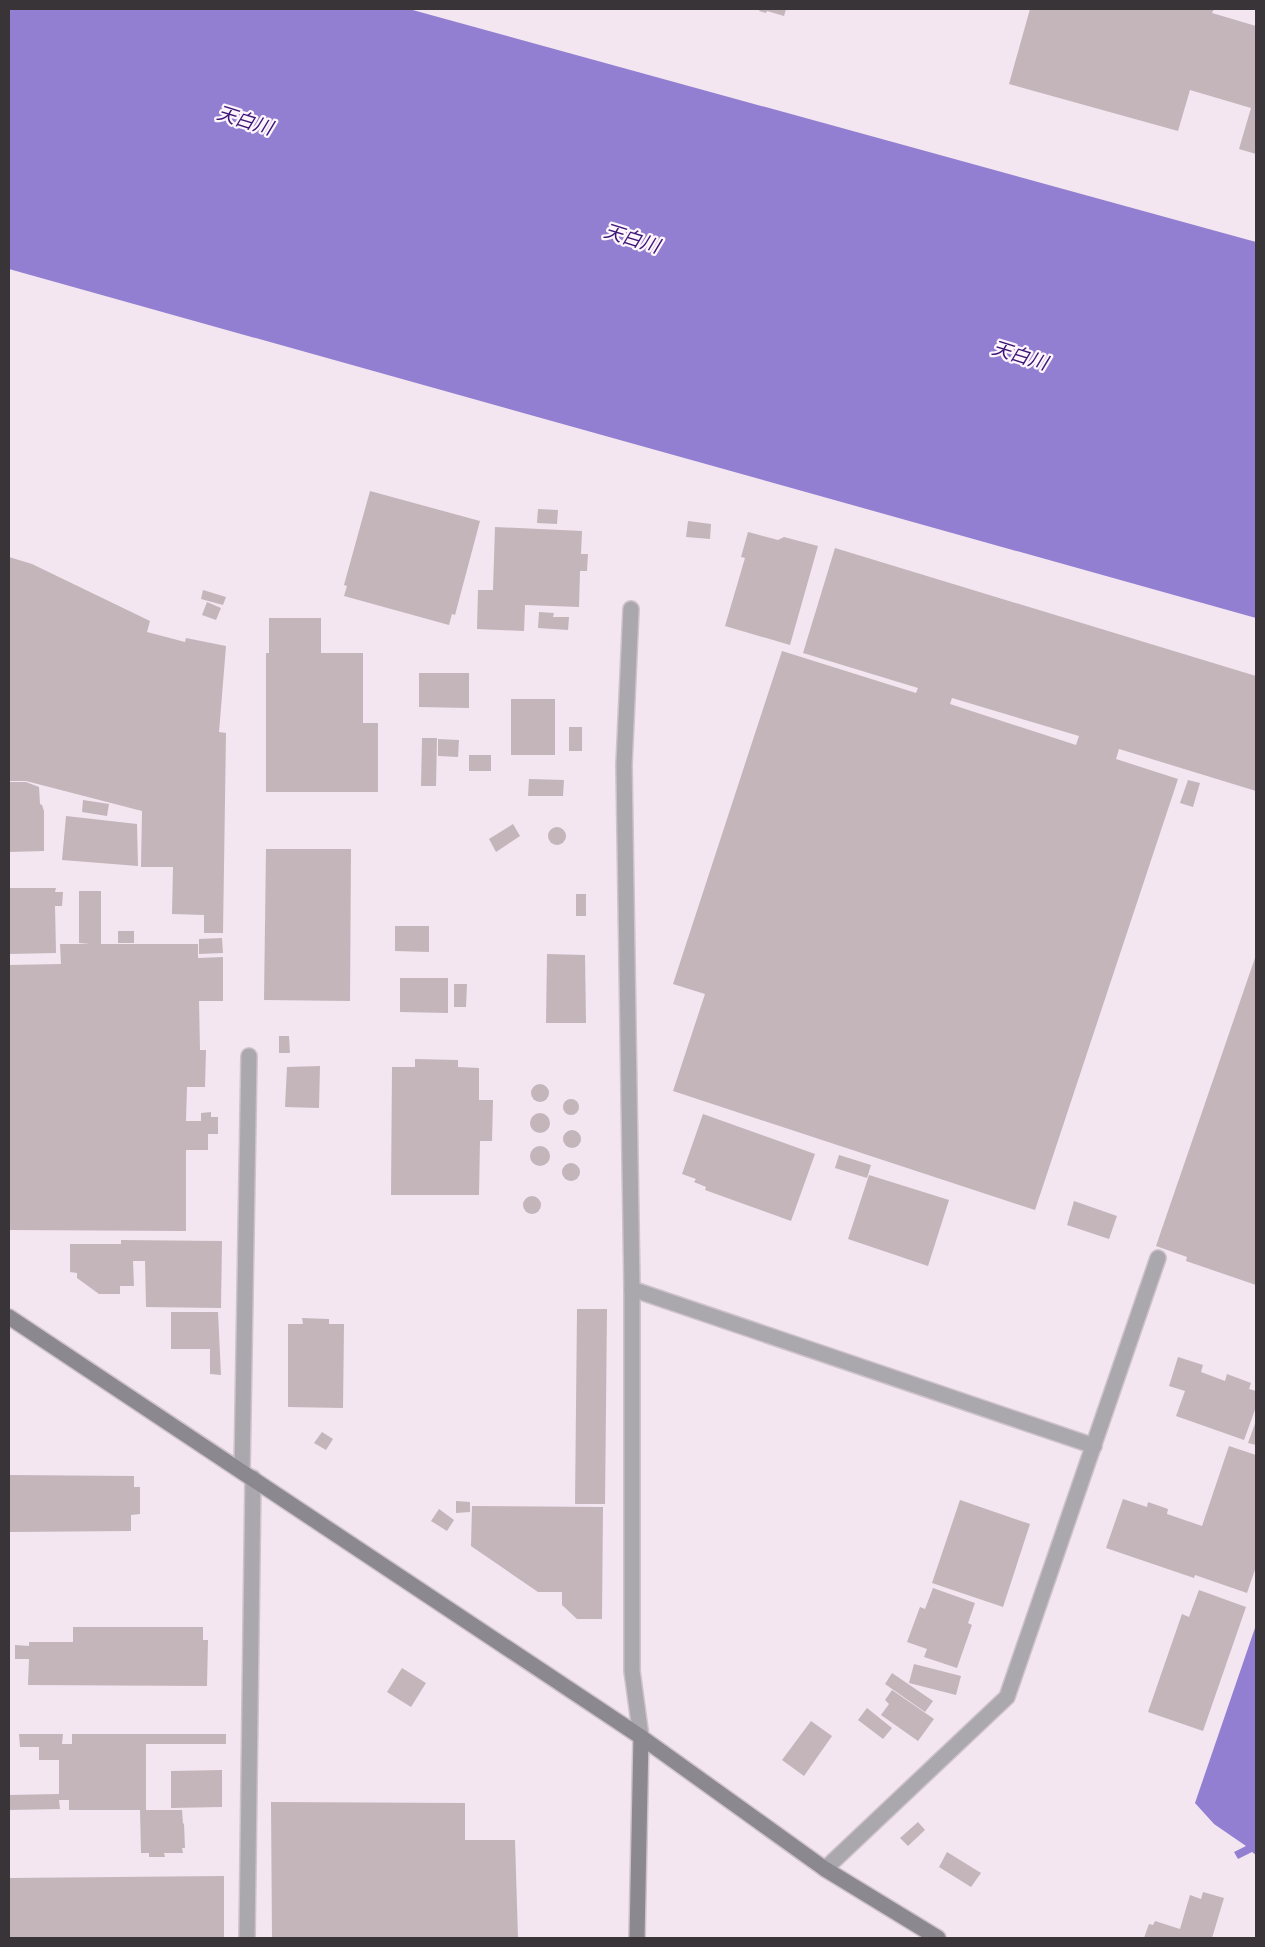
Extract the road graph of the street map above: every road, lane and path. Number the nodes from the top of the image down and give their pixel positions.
1 (631, 609) dead end
2 (249, 1056) dead end
3 (1158, 1258) dead end
4 (632, 1289) junction
5 (9, 1317) edge
6 (1094, 1446) junction
7 (247, 1474) junction
8 (641, 1737) junction
9 (825, 1869) junction
10 (247, 1938) edge
11 (637, 1938) edge
12 (938, 1938) edge

1 - 4 street
2 - 7 street
3 - 6 street
4 - 6 street
4 - 8 street
5 - 7 street
6 - 9 street
7 - 8 street
7 - 10 street
8 - 9 street
8 - 11 street
9 - 12 street

